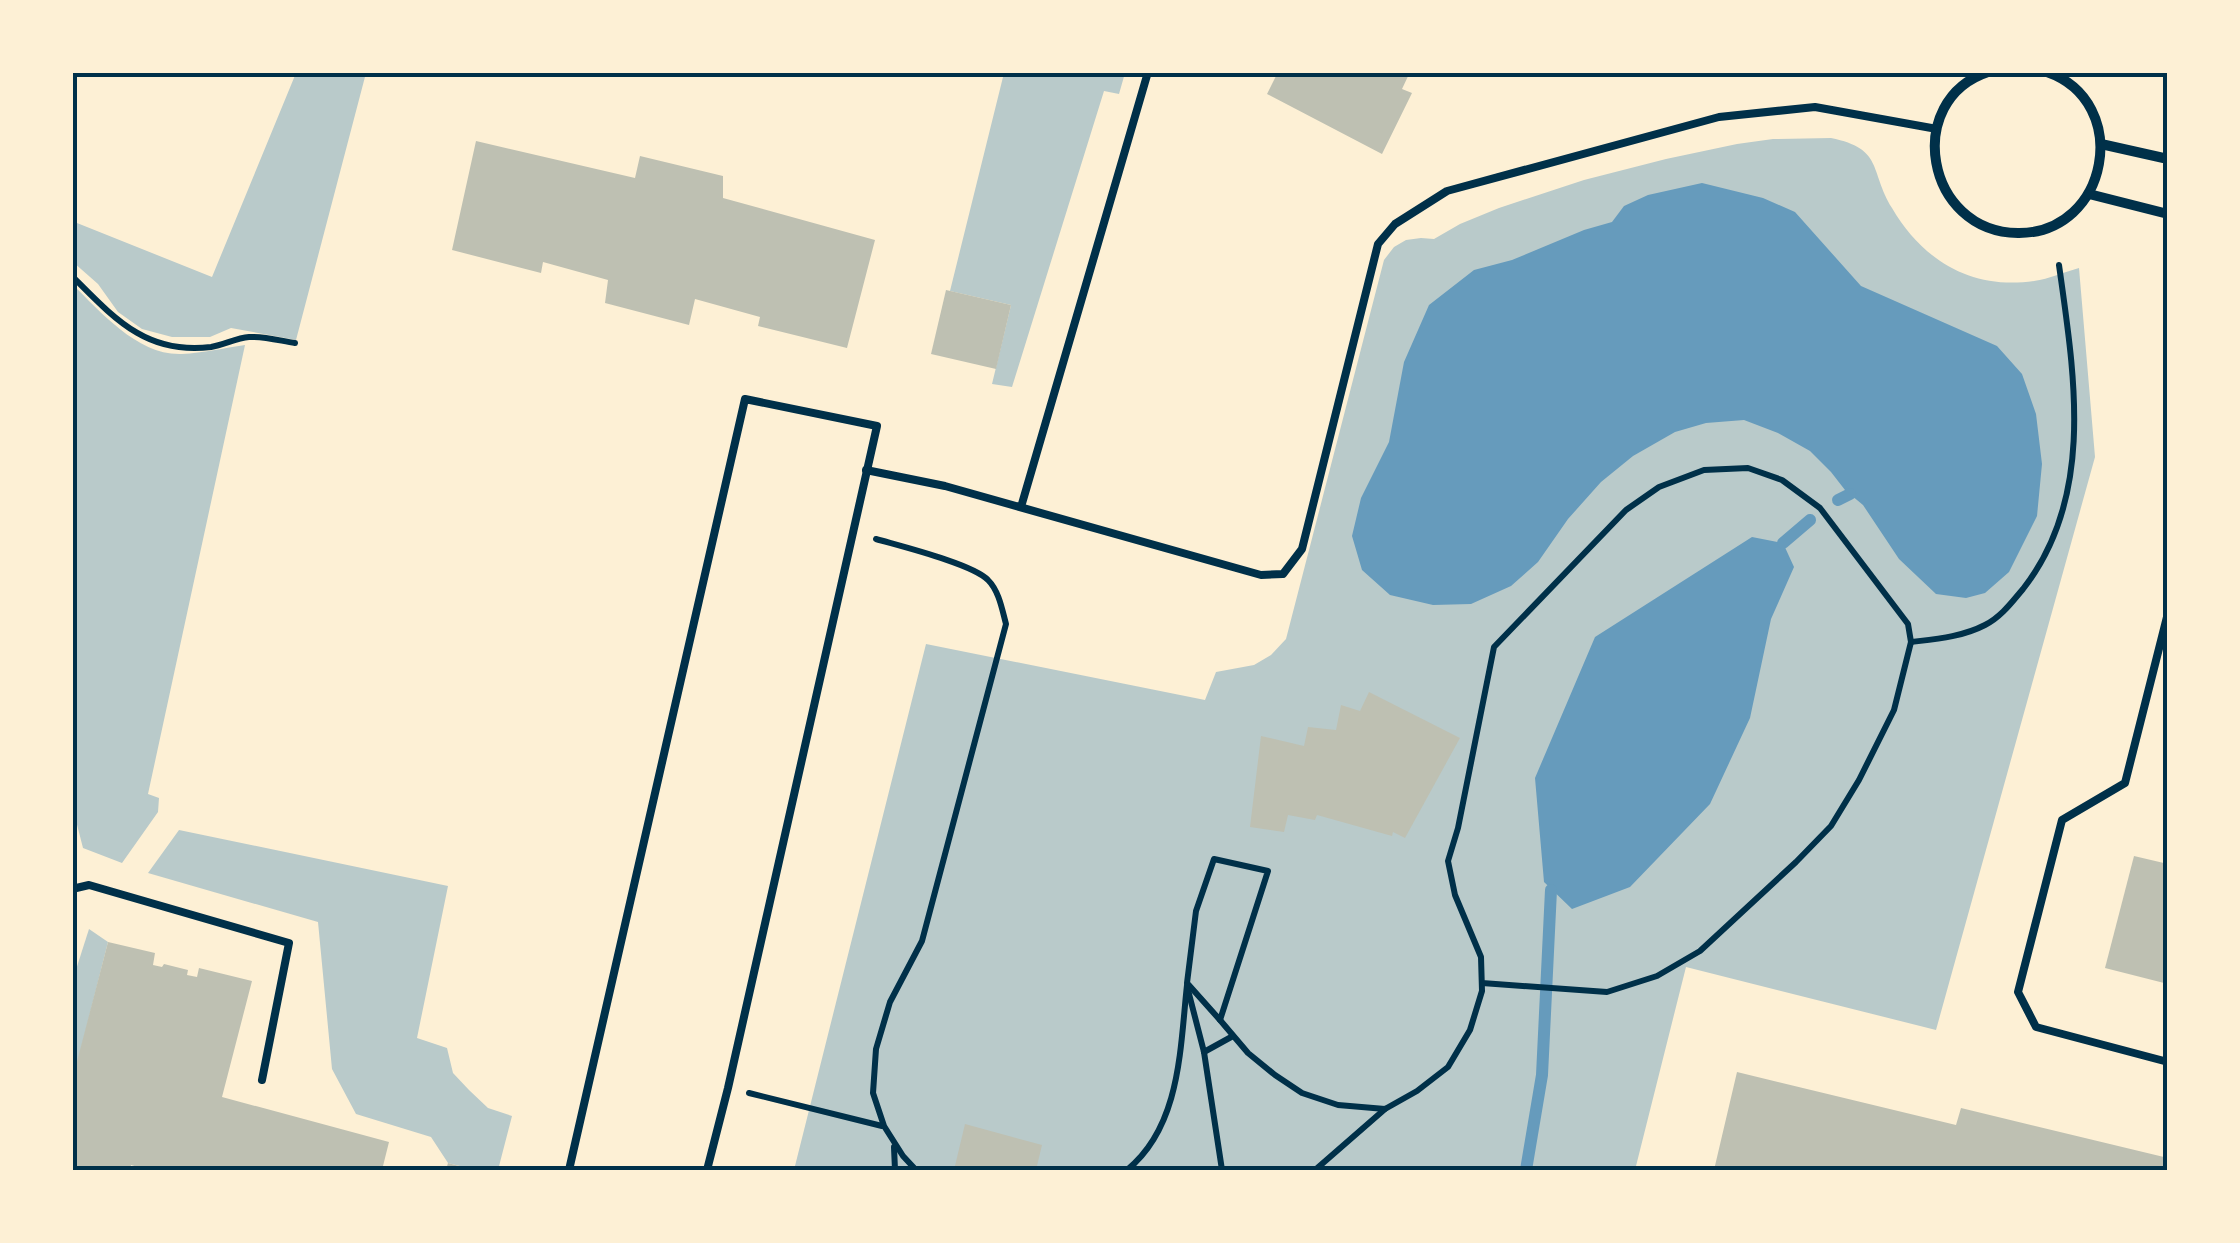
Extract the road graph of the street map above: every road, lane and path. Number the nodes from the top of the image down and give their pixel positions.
1 (1148, 72) edge
2 (1988, 72) edge
3 (2047, 72) edge
4 (1937, 129) junction
5 (2101, 144) junction
6 (2168, 159) edge
7 (2089, 194) junction
8 (2168, 214) edge
9 (2060, 265) dead end
10 (72, 276) edge
11 (295, 343) dead end
12 (866, 470) junction
13 (1020, 508) junction
14 (852, 531) junction
15 (2168, 614) edge
16 (1911, 642) junction
17 (72, 889) edge
18 (1482, 983) junction
19 (1187, 984) junction
20 (1220, 1020) junction
21 (1233, 1036) junction
22 (1204, 1052) junction
23 (2168, 1062) edge
24 (262, 1080) dead end
25 (728, 1088) junction
26 (1384, 1109) junction
27 (884, 1126) junction
28 (894, 1142) junction
29 (569, 1170) edge
30 (707, 1170) edge
31 (895, 1170) edge
32 (916, 1170) edge
33 (1127, 1170) edge
34 (1222, 1170) edge
35 (1315, 1170) edge

1 - 13 lane
2 - 4 street
3 - 5 street
4 - 7 street
4 - 13 lane
5 - 6 street
5 - 7 street
7 - 8 street
9 - 16 path
10 - 11 path
12 - 13 lane
12 - 14 lane
12 - 29 lane
14 - 25 lane
14 - 27 path
15 - 23 lane
16 - 18 path
16 - 18 path
17 - 24 lane
18 - 26 path
19 - 20 path
19 - 20 path
19 - 22 path
19 - 33 path
20 - 21 path
21 - 22 path
21 - 26 path
22 - 34 path
25 - 27 path
25 - 30 lane
26 - 35 path
27 - 28 path
28 - 31 path
28 - 32 path

